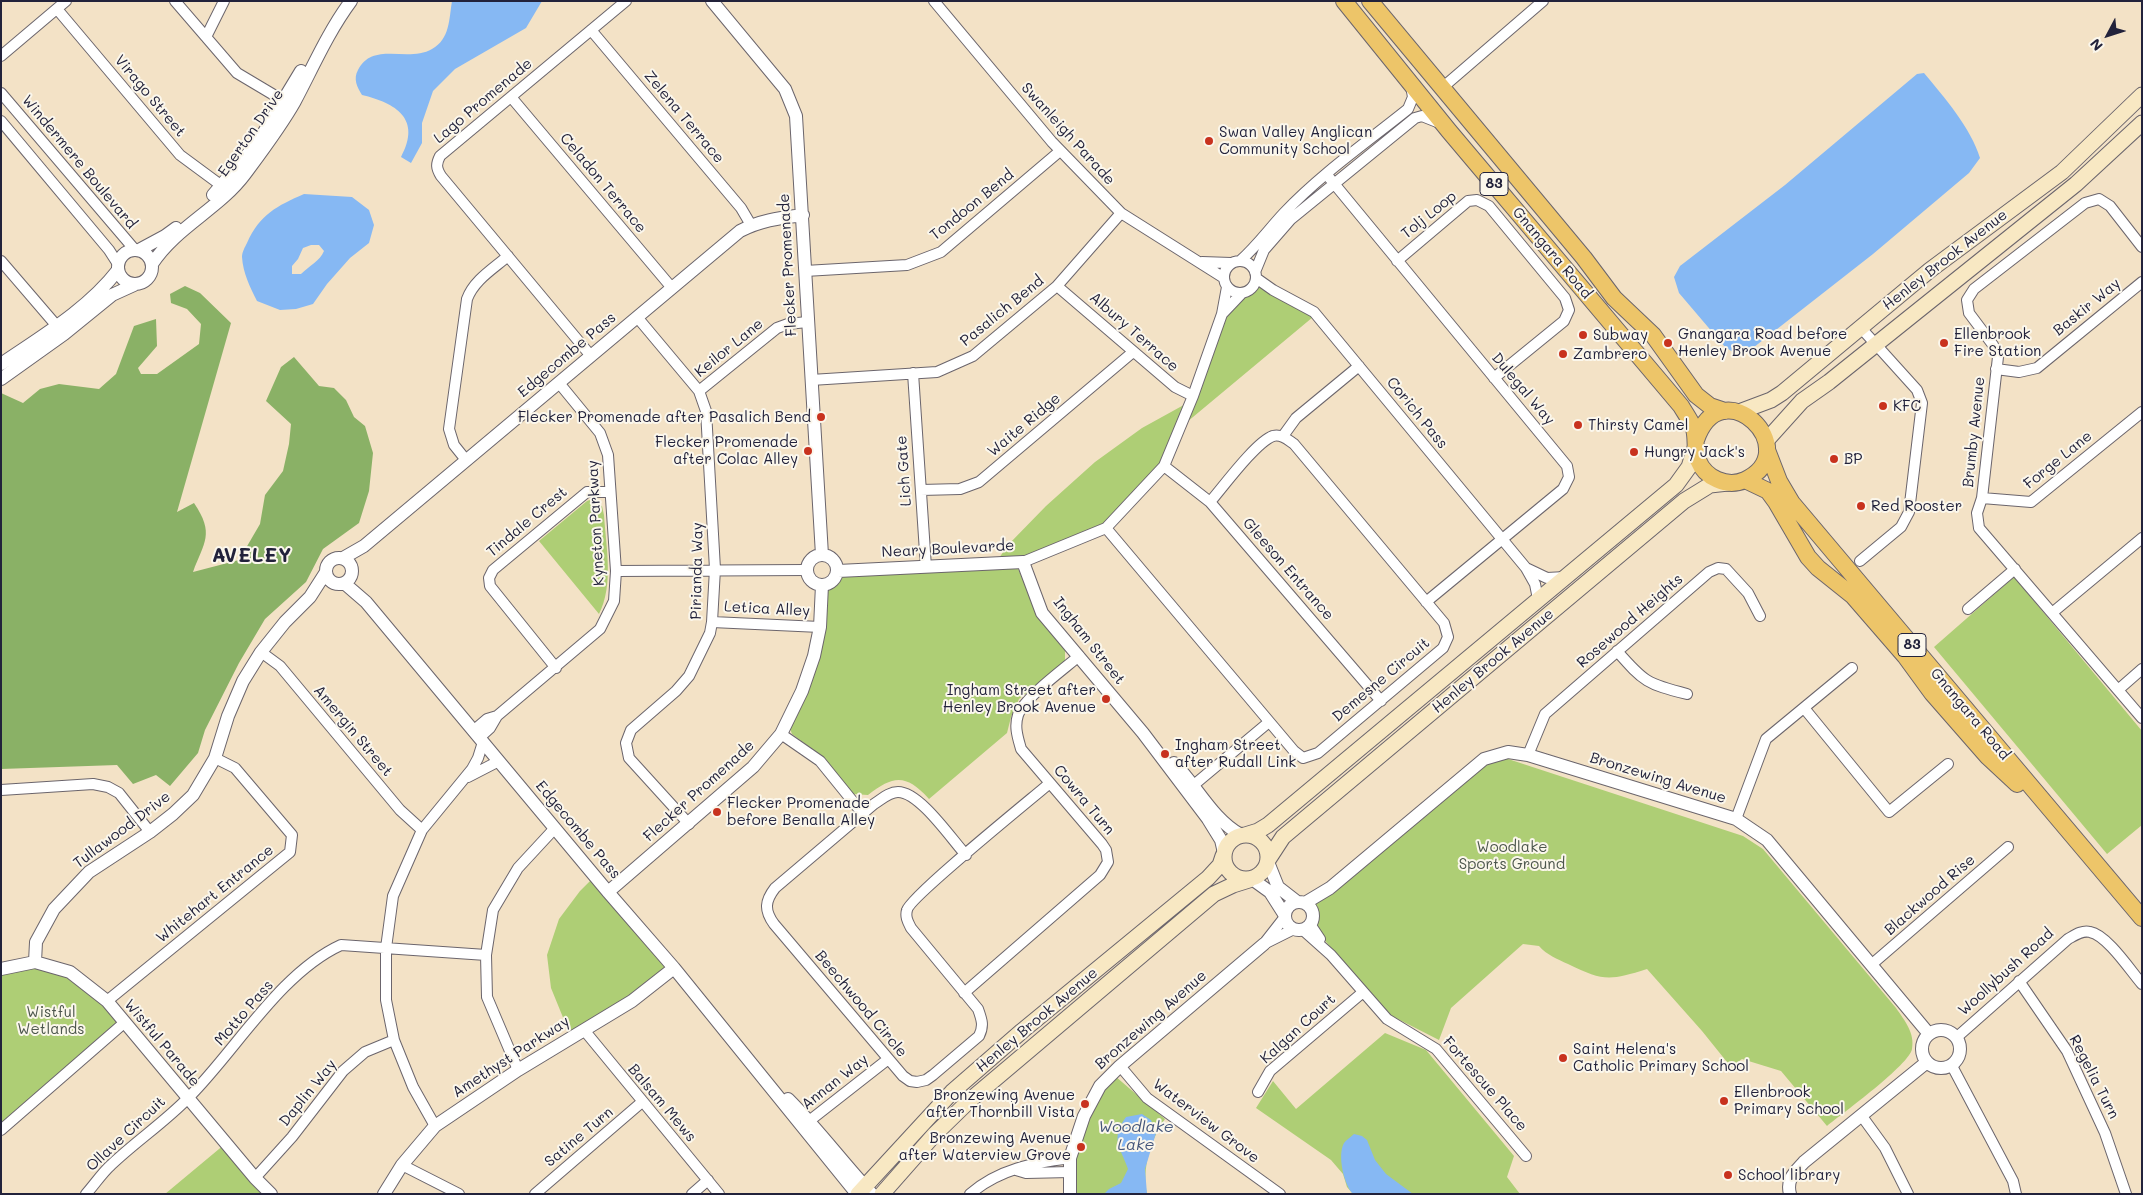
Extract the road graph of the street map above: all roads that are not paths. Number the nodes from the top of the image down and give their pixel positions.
1 (66, 1) edge
2 (175, 1) edge
3 (224, 1) edge
4 (341, 1) edge
5 (351, 1) edge
6 (626, 1) edge
7 (712, 1) edge
8 (934, 1) edge
9 (1344, 1) edge
10 (1370, 1) edge
11 (1543, 1) edge
12 (57, 8) junction
13 (591, 30) junction
14 (206, 37) junction
15 (1, 56) edge
16 (1409, 81) junction
17 (1442, 88) junction
18 (1, 92) edge
19 (2142, 95) edge
20 (511, 97) junction
21 (287, 103) junction
22 (1, 121) edge
23 (2142, 123) edge
24 (1449, 131) junction
25 (1060, 151) junction
26 (1330, 179) junction
27 (226, 188) junction
28 (1121, 213) junction
29 (803, 215) junction
30 (751, 225) junction
31 (2142, 247) edge
32 (137, 250) junction
33 (508, 256) junction
34 (1, 261) edge
35 (1396, 261) junction
36 (1201, 262) junction
37 (1236, 262) junction
38 (152, 264) junction
39 (118, 267) junction
40 (805, 271) junction
41 (1255, 275) junction
42 (1225, 282) junction
43 (2142, 282) edge
44 (134, 285) junction
45 (1057, 286) junction
46 (672, 288) junction
47 (1247, 290) junction
48 (1273, 290) junction
49 (1222, 314) junction
50 (637, 317) junction
51 (807, 322) junction
52 (1861, 328) junction
53 (60, 330) junction
54 (1875, 344) junction
55 (1134, 352) junction
56 (591, 356) junction
57 (1, 364) edge
58 (1359, 366) junction
59 (1996, 369) junction
60 (913, 373) junction
61 (1494, 378) junction
62 (1, 379) edge
63 (810, 380) junction
64 (559, 383) junction
65 (699, 391) junction
66 (1193, 396) junction
67 (1732, 412) junction
68 (2142, 412) edge
69 (1283, 436) junction
70 (1696, 444) junction
71 (1766, 445) junction
72 (466, 460) junction
73 (1164, 466) junction
74 (1738, 481) junction
75 (921, 490) junction
76 (610, 492) junction
77 (1982, 498) junction
78 (1210, 502) junction
79 (1106, 528) junction
80 (2142, 538) edge
81 (1502, 540) junction
82 (822, 555) junction
83 (1860, 561) dead end
84 (1023, 562) junction
85 (926, 567) junction
86 (1526, 568) junction
87 (2015, 569) junction
88 (715, 570) junction
89 (807, 570) junction
90 (616, 571) junction
91 (326, 572) junction
92 (838, 572) junction
93 (345, 573) junction
94 (1565, 577) junction
95 (822, 585) junction
96 (310, 597) junction
97 (1538, 599) junction
98 (1426, 602) junction
99 (1968, 609) dead end
100 (2052, 613) junction
101 (1760, 616) dead end
102 (712, 622) junction
103 (820, 627) junction
104 (1617, 651) junction
105 (261, 652) junction
106 (1079, 656) junction
107 (556, 668) junction
108 (1852, 668) dead end
109 (2142, 670) edge
110 (2118, 690) junction
111 (1687, 694) dead end
112 (1381, 700) junction
113 (1804, 708) junction
114 (2142, 718) edge
115 (1269, 722) junction
116 (781, 734) junction
117 (479, 737) junction
118 (1528, 754) junction
119 (215, 758) junction
120 (499, 761) junction
121 (1948, 764) dead end
122 (462, 780) junction
123 (1050, 784) junction
124 (1190, 789) junction
125 (1, 790) edge
126 (863, 814) junction
127 (1736, 819) junction
128 (688, 824) junction
129 (555, 828) junction
130 (422, 830) junction
131 (150, 832) junction
132 (2070, 833) junction
133 (1243, 835) junction
134 (2008, 847) dead end
135 (1223, 854) junction
136 (966, 856) junction
137 (1268, 861) junction
138 (1250, 879) junction
139 (608, 892) junction
140 (1304, 905) junction
141 (1284, 916) junction
142 (2142, 918) edge
143 (1302, 928) junction
144 (1264, 944) junction
145 (386, 948) junction
146 (486, 955) junction
147 (35, 962) junction
148 (1871, 965) junction
149 (674, 968) junction
150 (1, 969) edge
151 (2019, 981) junction
152 (2142, 984) edge
153 (964, 993) junction
154 (1362, 993) junction
155 (107, 1001) junction
156 (124, 1023) junction
157 (584, 1030) junction
158 (1929, 1034) junction
159 (1957, 1038) junction
160 (394, 1040) junction
161 (887, 1060) junction
162 (1927, 1062) junction
163 (1120, 1066) junction
164 (1952, 1066) junction
165 (518, 1070) junction
166 (1258, 1092) dead end
167 (188, 1098) junction
168 (642, 1102) junction
169 (1861, 1115) junction
170 (805, 1124) junction
171 (435, 1126) junction
172 (1, 1130) edge
173 (1526, 1156) dead end
174 (1070, 1158) junction
175 (402, 1164) junction
176 (1016, 1170) junction
177 (1070, 1172) junction
178 (255, 1178) junction
179 (708, 1180) junction
180 (863, 1192) edge
181 (86, 1194) edge
182 (271, 1194) edge
183 (384, 1194) edge
184 (459, 1194) edge
185 (535, 1194) edge
186 (692, 1194) edge
187 (719, 1194) edge
188 (882, 1194) edge
189 (970, 1194) edge
190 (1070, 1194) edge
191 (1280, 1194) edge
192 (1790, 1194) edge
193 (1908, 1194) edge
194 (2016, 1194) edge
195 (2126, 1194) edge

1 - 12 street
2 - 14 street
3 - 14 street
4 - 21 street, Egerton Drive
5 - 21 street, Egerton Drive
6 - 13 street, Lago Promenade
7 - 29 street, Flecker Promenade
8 - 25 street, Swanleigh Parade
9 - 16 main road, Gnangara Road / 83
10 - 17 main road, Gnangara Road / 83
11 - 17 street
12 - 15 street
12 - 27 street, Virago Street
13 - 20 street, Lago Promenade
13 - 30 street, Zelena Terrace
14 - 21 street
16 - 24 main road, Gnangara Road / 83
16 - 26 street
17 - 67 main road, Gnangara Road / 83
18 - 32 street, Windermere Boulevard
19 - 52 main road, Henley Brook Avenue
20 - 33 street, Lago Promenade
20 - 46 street, Celadon Terrace
21 - 27 street, Egerton Drive
22 - 39 street
23 - 54 main road, Henley Brook Avenue
24 - 26 street
24 - 70 main road, Gnangara Road / 83
25 - 28 street, Swanleigh Parade
25 - 40 street, Tondoon Bend
26 - 35 street, Dulegal Way
26 - 37 street
26 - 41 street
27 - 32 street, Egerton Drive
27 - 38 street, Egerton Drive
28 - 36 street, Swanleigh Parade
28 - 45 street, Pasalich Bend
29 - 30 street, Edgecombe Pass
29 - 40 street, Flecker Promenade
30 - 46 street, Edgecombe Pass
31 - 59 street, Brumby Avenue
32 - 38 street
32 - 39 street
33 - 56 street, Lago Promenade
33 - 72 street
34 - 53 street
35 - 61 street, Dulegal Way
35 - 61 street, Tolj Loop
36 - 37 street, Swanleigh Parade
36 - 42 street, Swanleigh Parade
37 - 41 street
37 - 42 street
38 - 44 street
39 - 44 street
39 - 53 street
40 - 51 street, Flecker Promenade
41 - 47 street
41 - 48 street, Corich Pass
42 - 47 street
42 - 49 street, Neary Boulevarde
43 - 59 street, Baskir Way
44 - 53 street
45 - 55 street, Albury Terrace
45 - 60 street, Pasalich Bend
46 - 50 street, Edgecombe Pass
47 - 48 street, Corich Pass
47 - 49 street, Neary Boulevarde
48 - 58 street, Corich Pass
49 - 66 street, Neary Boulevarde
50 - 56 street, Edgecombe Pass
50 - 65 street, Pirianda Way
51 - 63 street, Flecker Promenade
51 - 65 street, Keilor Lane
52 - 54 street
52 - 67 main road, Henley Brook Avenue
53 - 57 street
53 - 62 street
54 - 71 main road, Henley Brook Avenue
54 - 83 street
55 - 66 street, Albury Terrace
55 - 75 street, Waite Ridge
56 - 64 street, Edgecombe Pass
58 - 69 street
58 - 81 street, Corich Pass
59 - 77 street, Brumby Avenue
60 - 63 street, Pasalich Bend
60 - 75 street, Lich Gate
61 - 81 street, Dulegal Way
63 - 82 street, Flecker Promenade
64 - 72 street, Edgecombe Pass
64 - 76 street, Kyneton Parkway
65 - 88 street, Pirianda Way
66 - 73 street, Neary Boulevarde
67 - 70 main road
67 - 71 main road, 83
68 - 77 street, Forge Lane
69 - 78 street
69 - 98 street, Demesne Circuit
70 - 74 main road, 83
70 - 94 main road, Henley Brook Avenue
71 - 74 main road
71 - 132 main road, Gnangara Road / 83
72 - 93 street, Edgecombe Pass
73 - 78 street, Gleeson Entrance
73 - 79 street, Neary Boulevarde
74 - 132 main road, Gnangara Road / 83
74 - 137 main road, Henley Brook Avenue
75 - 85 street, Lich Gate
76 - 90 street, Kyneton Parkway
76 - 107 street, Tindale Crest
77 - 87 street, Brumby Avenue
78 - 112 street, Gleeson Entrance
79 - 84 street, Neary Boulevarde
79 - 115 street, Demesne Circuit
80 - 100 street
81 - 86 street, Corich Pass
81 - 98 street, Dulegal Way
82 - 89 street
82 - 92 street
84 - 85 street, Neary Boulevarde
84 - 106 street, Ingham Street
85 - 92 street, Neary Boulevarde
86 - 94 street, Corich Pass
86 - 97 street, Corich Pass
87 - 99 street
87 - 100 street, Brumby Avenue
88 - 89 street
88 - 90 street
88 - 102 street, Pirianda Way
89 - 95 street
90 - 107 street, Kyneton Parkway
91 - 93 street
91 - 93 street, Tullawood Drive
91 - 96 street, Tullawood Drive
92 - 95 street
93 - 96 street, Tullawood Drive
93 - 117 street, Edgecombe Pass
94 - 97 main road, Henley Brook Avenue
95 - 103 street, Flecker Promenade
96 - 105 street, Tullawood Drive
97 - 133 main road, Henley Brook Avenue
98 - 112 street, Demesne Circuit
100 - 110 street, Brumby Avenue
101 - 104 street, Rosewood Heights
102 - 103 street, Letica Alley
102 - 128 street, Pirianda Way
103 - 116 street, Flecker Promenade
104 - 111 street
104 - 118 street, Rosewood Heights
105 - 119 street, Tullawood Drive
105 - 130 street, Amergin Street
106 - 123 street, Cowra Turn
106 - 124 street, Ingham Street
107 - 117 street, Kyneton Parkway
108 - 113 street
109 - 110 street
110 - 114 street, Brumby Avenue
112 - 115 street, Demesne Circuit
113 - 121 street
113 - 127 street
115 - 124 street
116 - 126 street
116 - 128 street, Flecker Promenade
117 - 120 street, Edgecombe Pass
117 - 122 street
118 - 127 street, Bronzewing Avenue
118 - 140 street, Bronzewing Avenue
119 - 131 street, Tullawood Drive
119 - 155 street, Whitehart Entrance
120 - 122 street
120 - 129 street, Edgecombe Pass
122 - 130 street
123 - 136 street, Beechwood Circle
123 - 153 street, Cowra Turn
124 - 133 street, Ingham Street
124 - 135 street, Ingham Street
125 - 131 street
126 - 136 street, Beechwood Circle
126 - 161 street, Beechwood Circle
127 - 148 street, Bronzewing Avenue
128 - 139 street, Flecker Promenade
129 - 139 street, Edgecombe Pass
129 - 146 street
130 - 145 street
131 - 147 street, Tullawood Drive
132 - 142 main road, Gnangara Road / 83
133 - 135 main road
133 - 137 main road
134 - 148 street, Blackwood Rise
135 - 138 main road
135 - 180 main road, Henley Brook Avenue
136 - 153 street, Beechwood Circle
137 - 138 main road
137 - 140 street
138 - 141 street
138 - 188 main road, Henley Brook Avenue
139 - 149 street, Edgecombe Pass
140 - 141 street
140 - 143 street
141 - 143 street
141 - 144 street, Bronzewing Avenue
143 - 144 street, Bronzewing Avenue
143 - 154 street, Fortescue Place
144 - 163 street, Bronzewing Avenue
145 - 146 street, Motto Pass
145 - 160 street
145 - 167 street, Motto Pass
146 - 165 street
147 - 150 street, Wistful Parade
147 - 155 street, Wistful Parade
148 - 158 street, Bronzewing Avenue
149 - 157 street, Amethyst Parkway
149 - 170 street, Edgecombe Pass
151 - 152 street, Woollybush Road
151 - 159 street, Woollybush Road
151 - 195 street, Regelia Turn
153 - 161 street, Beechwood Circle
154 - 166 street, Kalgan Court
154 - 173 street, Fortescue Place
155 - 156 street, Wistful Parade
156 - 167 street, Wistful Parade
156 - 172 street
157 - 165 street, Amethyst Parkway
157 - 168 street, Balsam Mews
158 - 159 street
158 - 162 street
159 - 164 street
160 - 171 street
160 - 178 street, Daplin Way
161 - 170 street, Annan Way
162 - 164 street
162 - 169 street
163 - 174 street, Bronzewing Avenue
163 - 191 street, Waterview Grove
164 - 194 street
165 - 171 street, Amethyst Parkway
167 - 178 street, Wistful Parade
167 - 181 street, Ollave Circuit
168 - 179 street, Balsam Mews
168 - 185 street, Satine Turn
169 - 192 street
169 - 193 street
170 - 180 street, Edgecombe Pass
171 - 175 street, Amethyst Parkway
174 - 176 street
174 - 177 street, Bronzewing Avenue
175 - 183 street, Amethyst Parkway
175 - 184 street
176 - 177 street
176 - 189 street
177 - 190 street, Bronzewing Avenue
178 - 182 street, Wistful Parade
179 - 186 street
179 - 187 street, Balsam Mews

